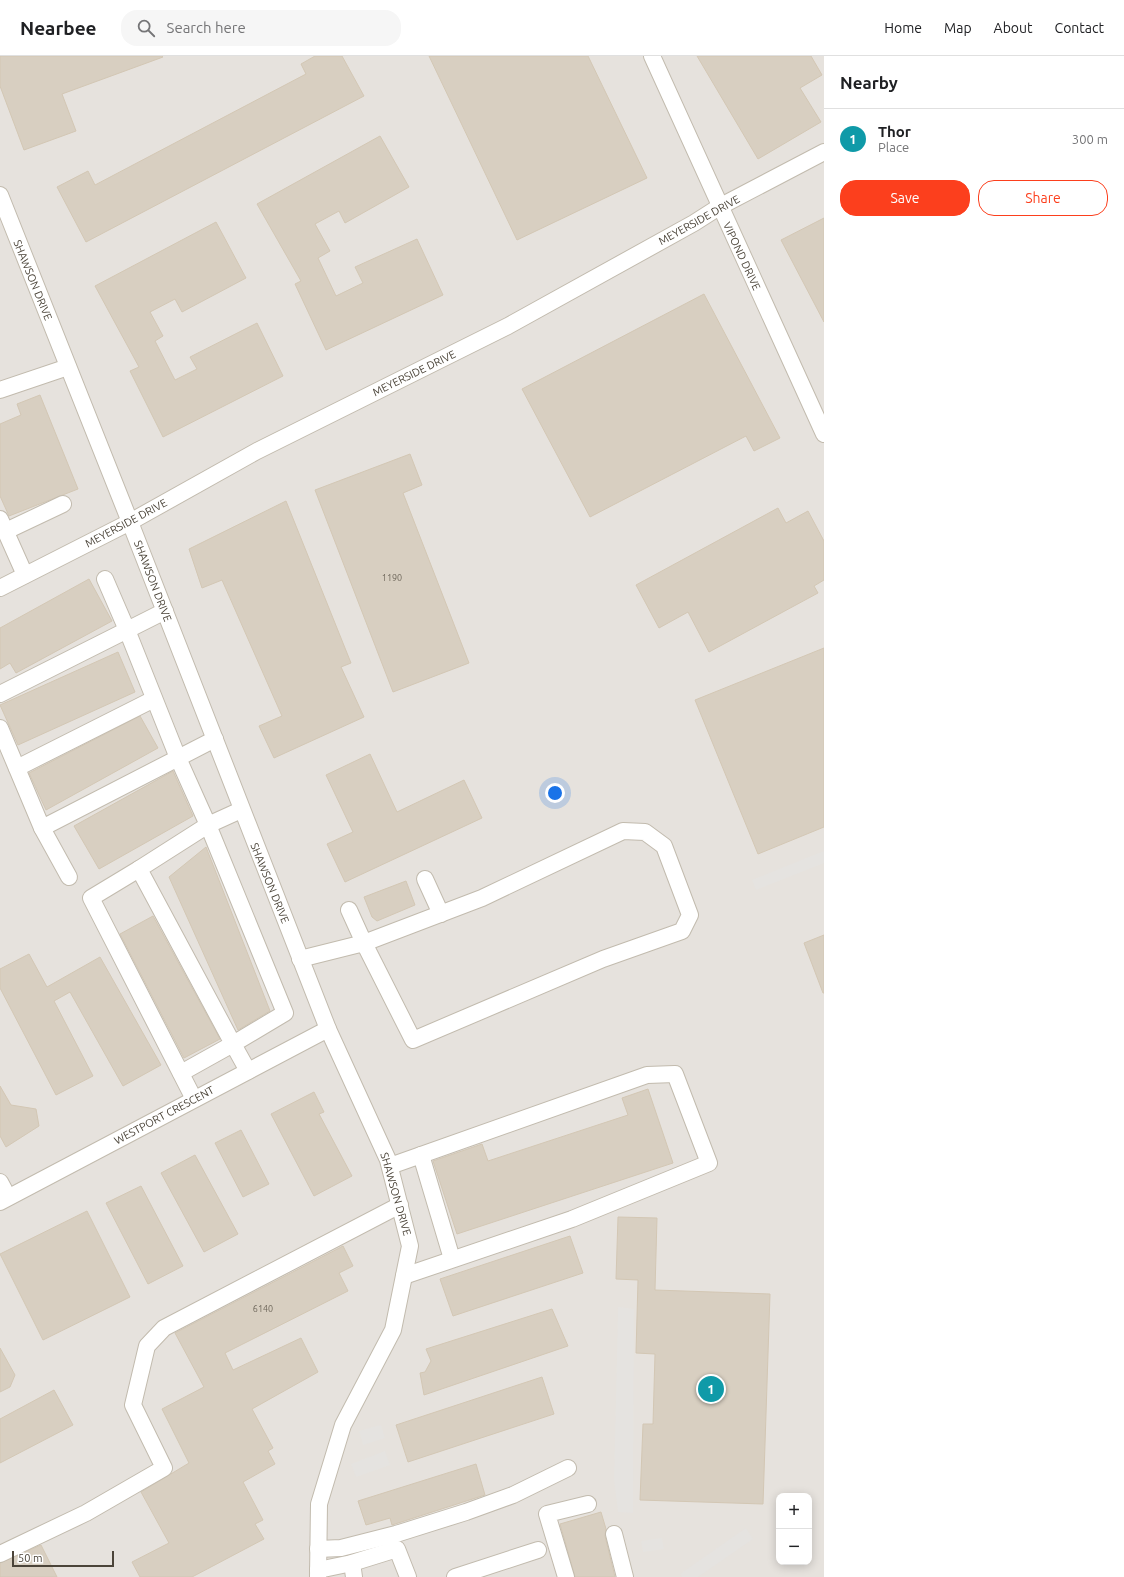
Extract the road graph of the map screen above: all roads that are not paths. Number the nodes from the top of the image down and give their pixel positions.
1 (652, 56) edge
2 (824, 152) edge
3 (0, 195) edge
4 (719, 207) junction
5 (68, 367) junction
6 (0, 390) edge
7 (824, 434) edge
8 (64, 504) dead end
9 (130, 522) junction
10 (3, 525) edge
11 (25, 575) junction
12 (105, 579) dead end
13 (0, 588) edge
14 (165, 611) junction
15 (127, 630) junction
16 (0, 694) edge
17 (154, 699) junction
18 (0, 728) edge
19 (214, 739) junction
20 (178, 758) junction
21 (17, 768) junction
22 (241, 810) junction
23 (208, 825) junction
24 (42, 828) junction
25 (139, 869) junction
26 (70, 877) dead end
27 (425, 879) dead end
28 (349, 910) dead end
29 (441, 914) junction
30 (364, 943) junction
31 (300, 959) junction
32 (328, 1029) junction
33 (234, 1044) junction
34 (248, 1071) junction
35 (181, 1072) junction
36 (194, 1099) junction
37 (421, 1155) junction
38 (390, 1166) junction
39 (0, 1182) edge
40 (4, 1199) edge
41 (400, 1205) junction
42 (452, 1259) junction
43 (404, 1276) junction
44 (568, 1468) dead end
45 (588, 1504) dead end
46 (614, 1534) dead end
47 (318, 1549) junction
48 (538, 1550) dead end
49 (0, 1554) edge
50 (353, 1570) edge
51 (318, 1573) edge
52 (408, 1577) edge
53 (455, 1577) edge
54 (566, 1577) edge
55 (625, 1577) edge

1 - 4 street, VIPOND DRIVE
2 - 4 street, MEYERSIDE DRIVE
3 - 5 street, SHAWSON DRIVE
4 - 7 street, VIPOND DRIVE
4 - 9 street, MEYERSIDE DRIVE
5 - 6 street
5 - 9 street, SHAWSON DRIVE
8 - 10 street
9 - 11 street, MEYERSIDE DRIVE
9 - 14 street, SHAWSON DRIVE
10 - 11 street
11 - 13 street, MEYERSIDE DRIVE
12 - 15 street
14 - 15 street
14 - 19 street, SHAWSON DRIVE
15 - 16 street
15 - 17 street
17 - 20 street
17 - 21 street
18 - 21 street
19 - 20 street
19 - 22 street, SHAWSON DRIVE
20 - 23 street
20 - 24 street
21 - 24 street
22 - 23 street
22 - 31 street, SHAWSON DRIVE
23 - 25 street
23 - 33 street
24 - 26 street
25 - 33 street
25 - 35 street
27 - 29 street
28 - 30 street
29 - 30 street
29 - 30 street
30 - 31 street
31 - 32 street, SHAWSON DRIVE
32 - 34 street, WESTPORT CRESCENT
32 - 38 street, SHAWSON DRIVE
33 - 34 street
33 - 35 street
34 - 36 street, WESTPORT CRESCENT
35 - 36 street
36 - 40 street, WESTPORT CRESCENT
37 - 38 street
37 - 42 street
37 - 42 street
38 - 41 street, SHAWSON DRIVE
39 - 40 street
41 - 43 street, SHAWSON DRIVE
41 - 49 street
42 - 43 street
43 - 47 street, SHAWSON DRIVE
44 - 47 street
45 - 54 street
46 - 55 street
47 - 51 street, SHAWSON DRIVE
48 - 53 street
50 - 51 street
50 - 52 street

